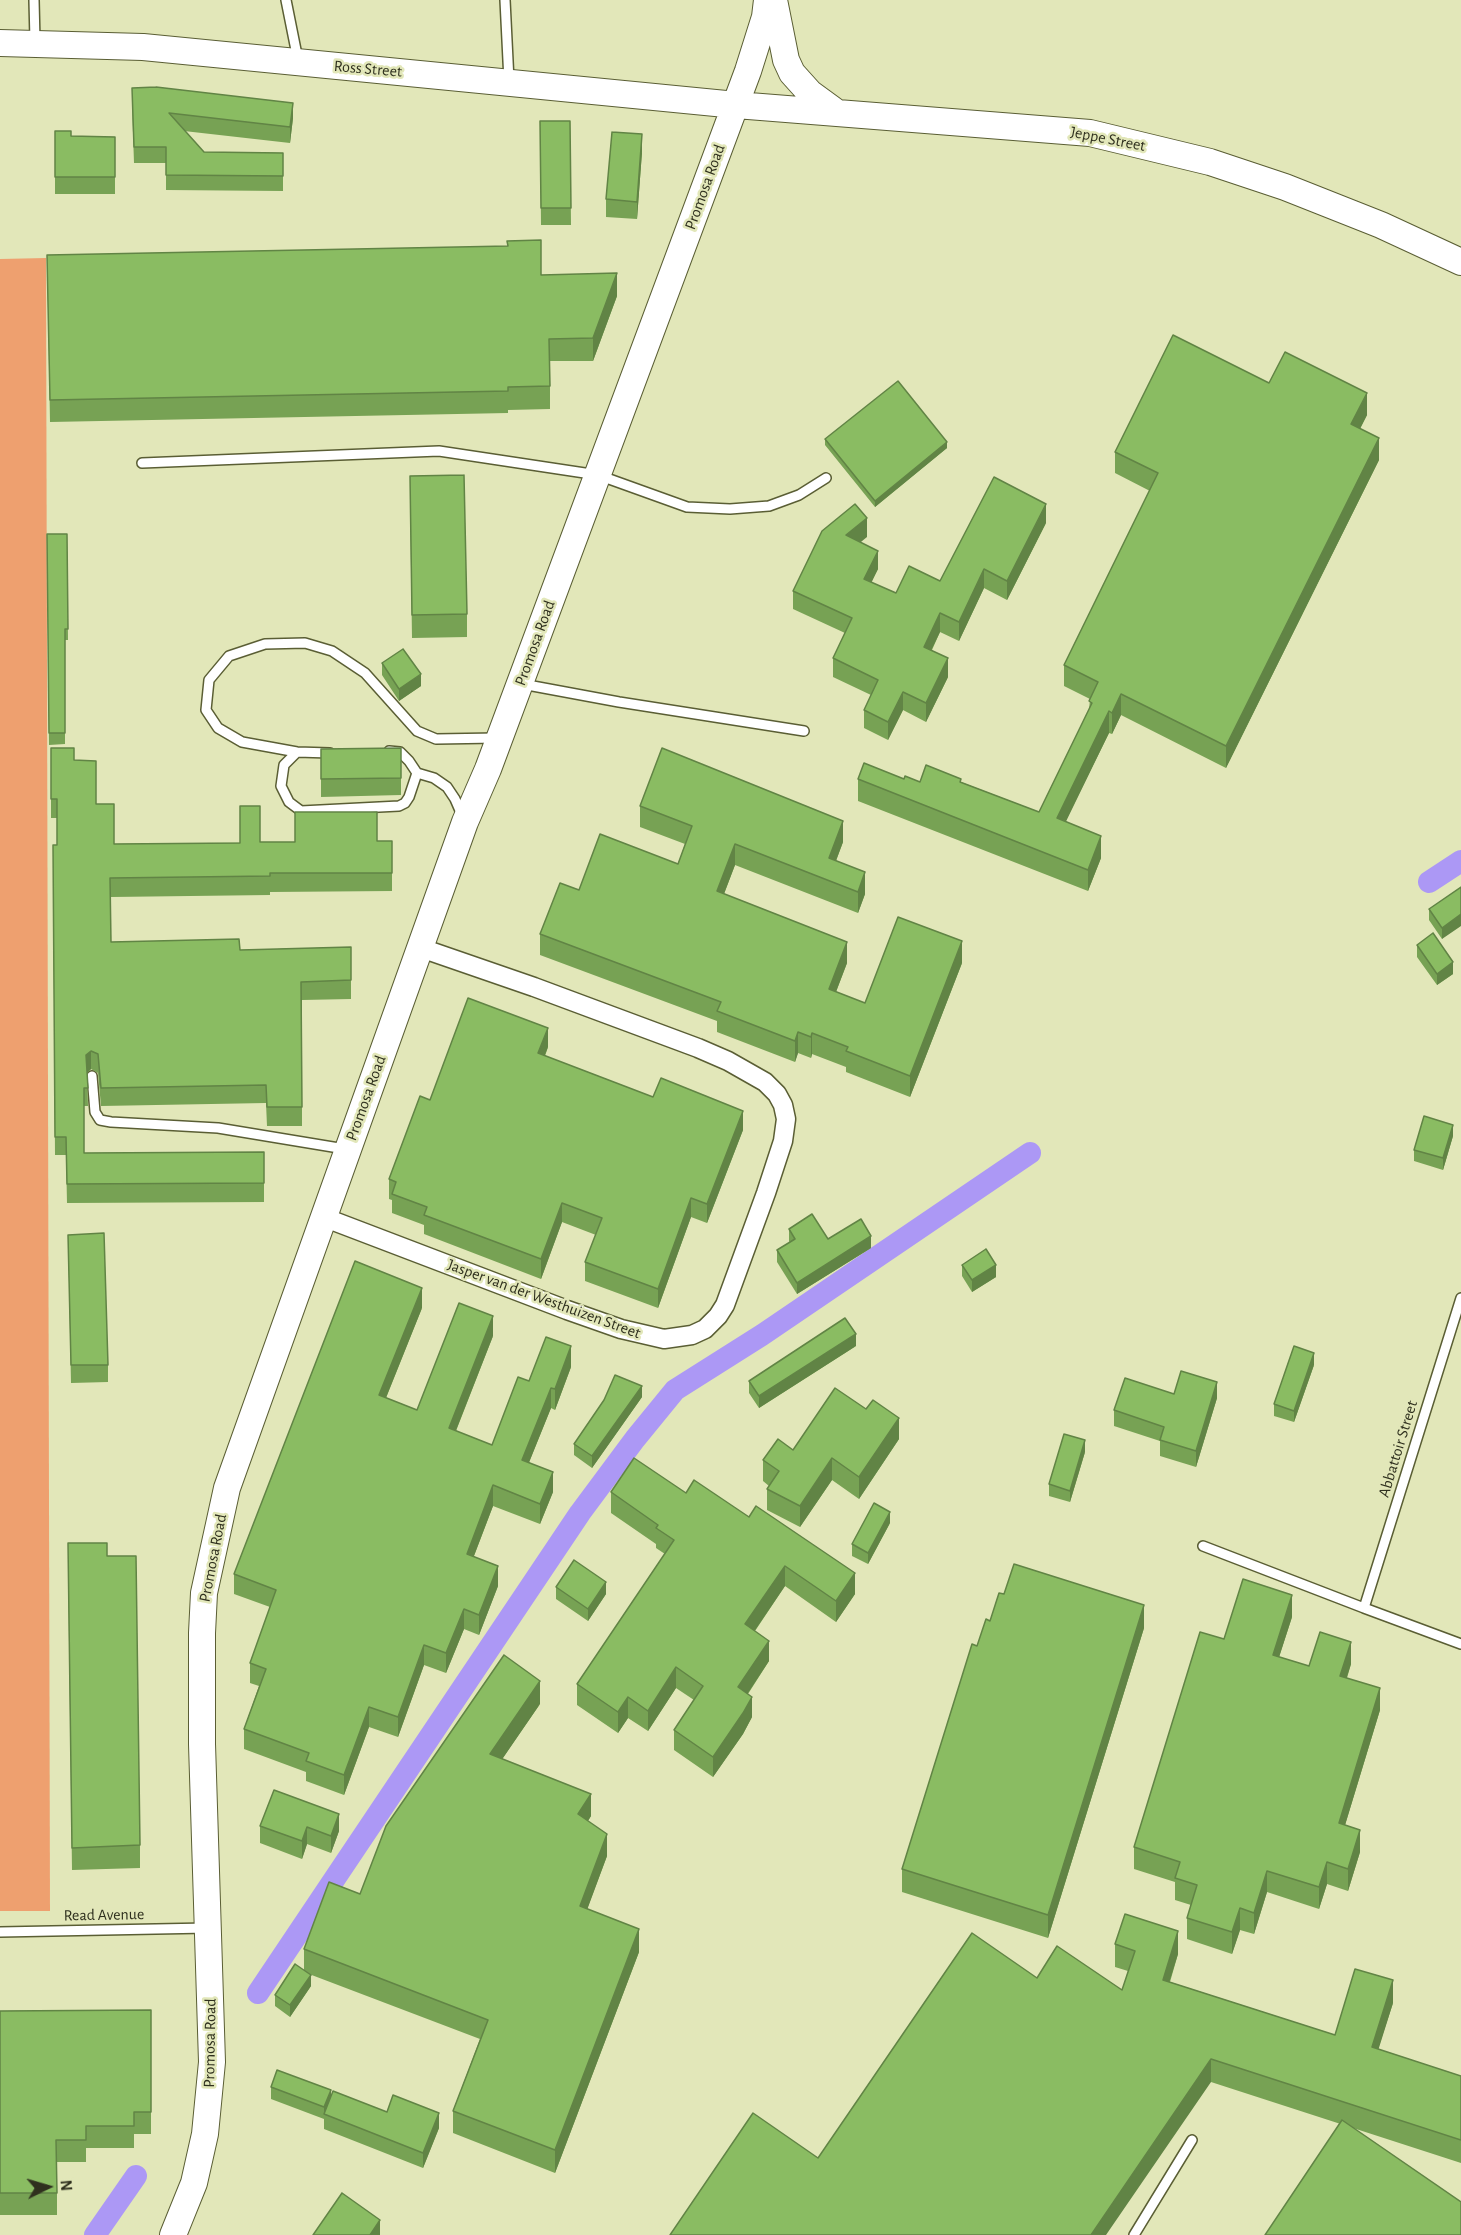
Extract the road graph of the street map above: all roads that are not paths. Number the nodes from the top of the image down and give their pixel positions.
1 (34, 0) edge
2 (286, 0) edge
3 (505, 0) edge
4 (767, 0) edge
5 (774, 0) edge
6 (0, 43) edge
7 (35, 43) junction
8 (298, 63) junction
9 (509, 81) junction
10 (736, 105) junction
11 (836, 113) junction
12 (1461, 262) edge
13 (142, 463) dead end
14 (598, 475) junction
15 (826, 478) dead end
16 (520, 684) junction
17 (804, 730) dead end
18 (500, 739) junction
19 (378, 751) edge
20 (297, 752) junction
21 (338, 753) edge
22 (417, 773) junction
23 (465, 822) junction
24 (421, 948) junction
25 (92, 1076) dead end
26 (348, 1149) junction
27 (323, 1217) junction
28 (1461, 1298) edge
29 (1203, 1546) dead end
30 (1364, 1608) junction
31 (1461, 1644) edge
32 (209, 1928) junction
33 (0, 1932) edge
34 (1192, 2140) dead end
35 (173, 2235) edge
36 (1134, 2235) edge

1 - 7 lane
2 - 8 lane
3 - 9 lane
4 - 10 street, Promosa Road
5 - 11 street
6 - 7 street, Ross Street
7 - 8 street, Ross Street
8 - 9 street, Ross Street
9 - 10 street, Ross Street
10 - 11 street, Jeppe Street
10 - 14 street, Promosa Road
11 - 12 street, Jeppe Street
13 - 14 lane
14 - 15 lane
14 - 16 street, Promosa Road
16 - 17 lane
16 - 18 street, Promosa Road
18 - 20 lane
18 - 23 street, Promosa Road
19 - 22 lane
20 - 21 lane
20 - 22 lane
22 - 23 lane
23 - 24 street, Promosa Road
24 - 26 street, Promosa Road
24 - 27 street, Jasper van der Westhuizen Street
25 - 26 lane
26 - 27 street, Promosa Road
27 - 32 street, Promosa Road
28 - 30 lane, Abbattoir Street
29 - 30 lane
30 - 31 lane
32 - 33 lane, Read Avenue
32 - 35 street, Promosa Road
34 - 36 lane

